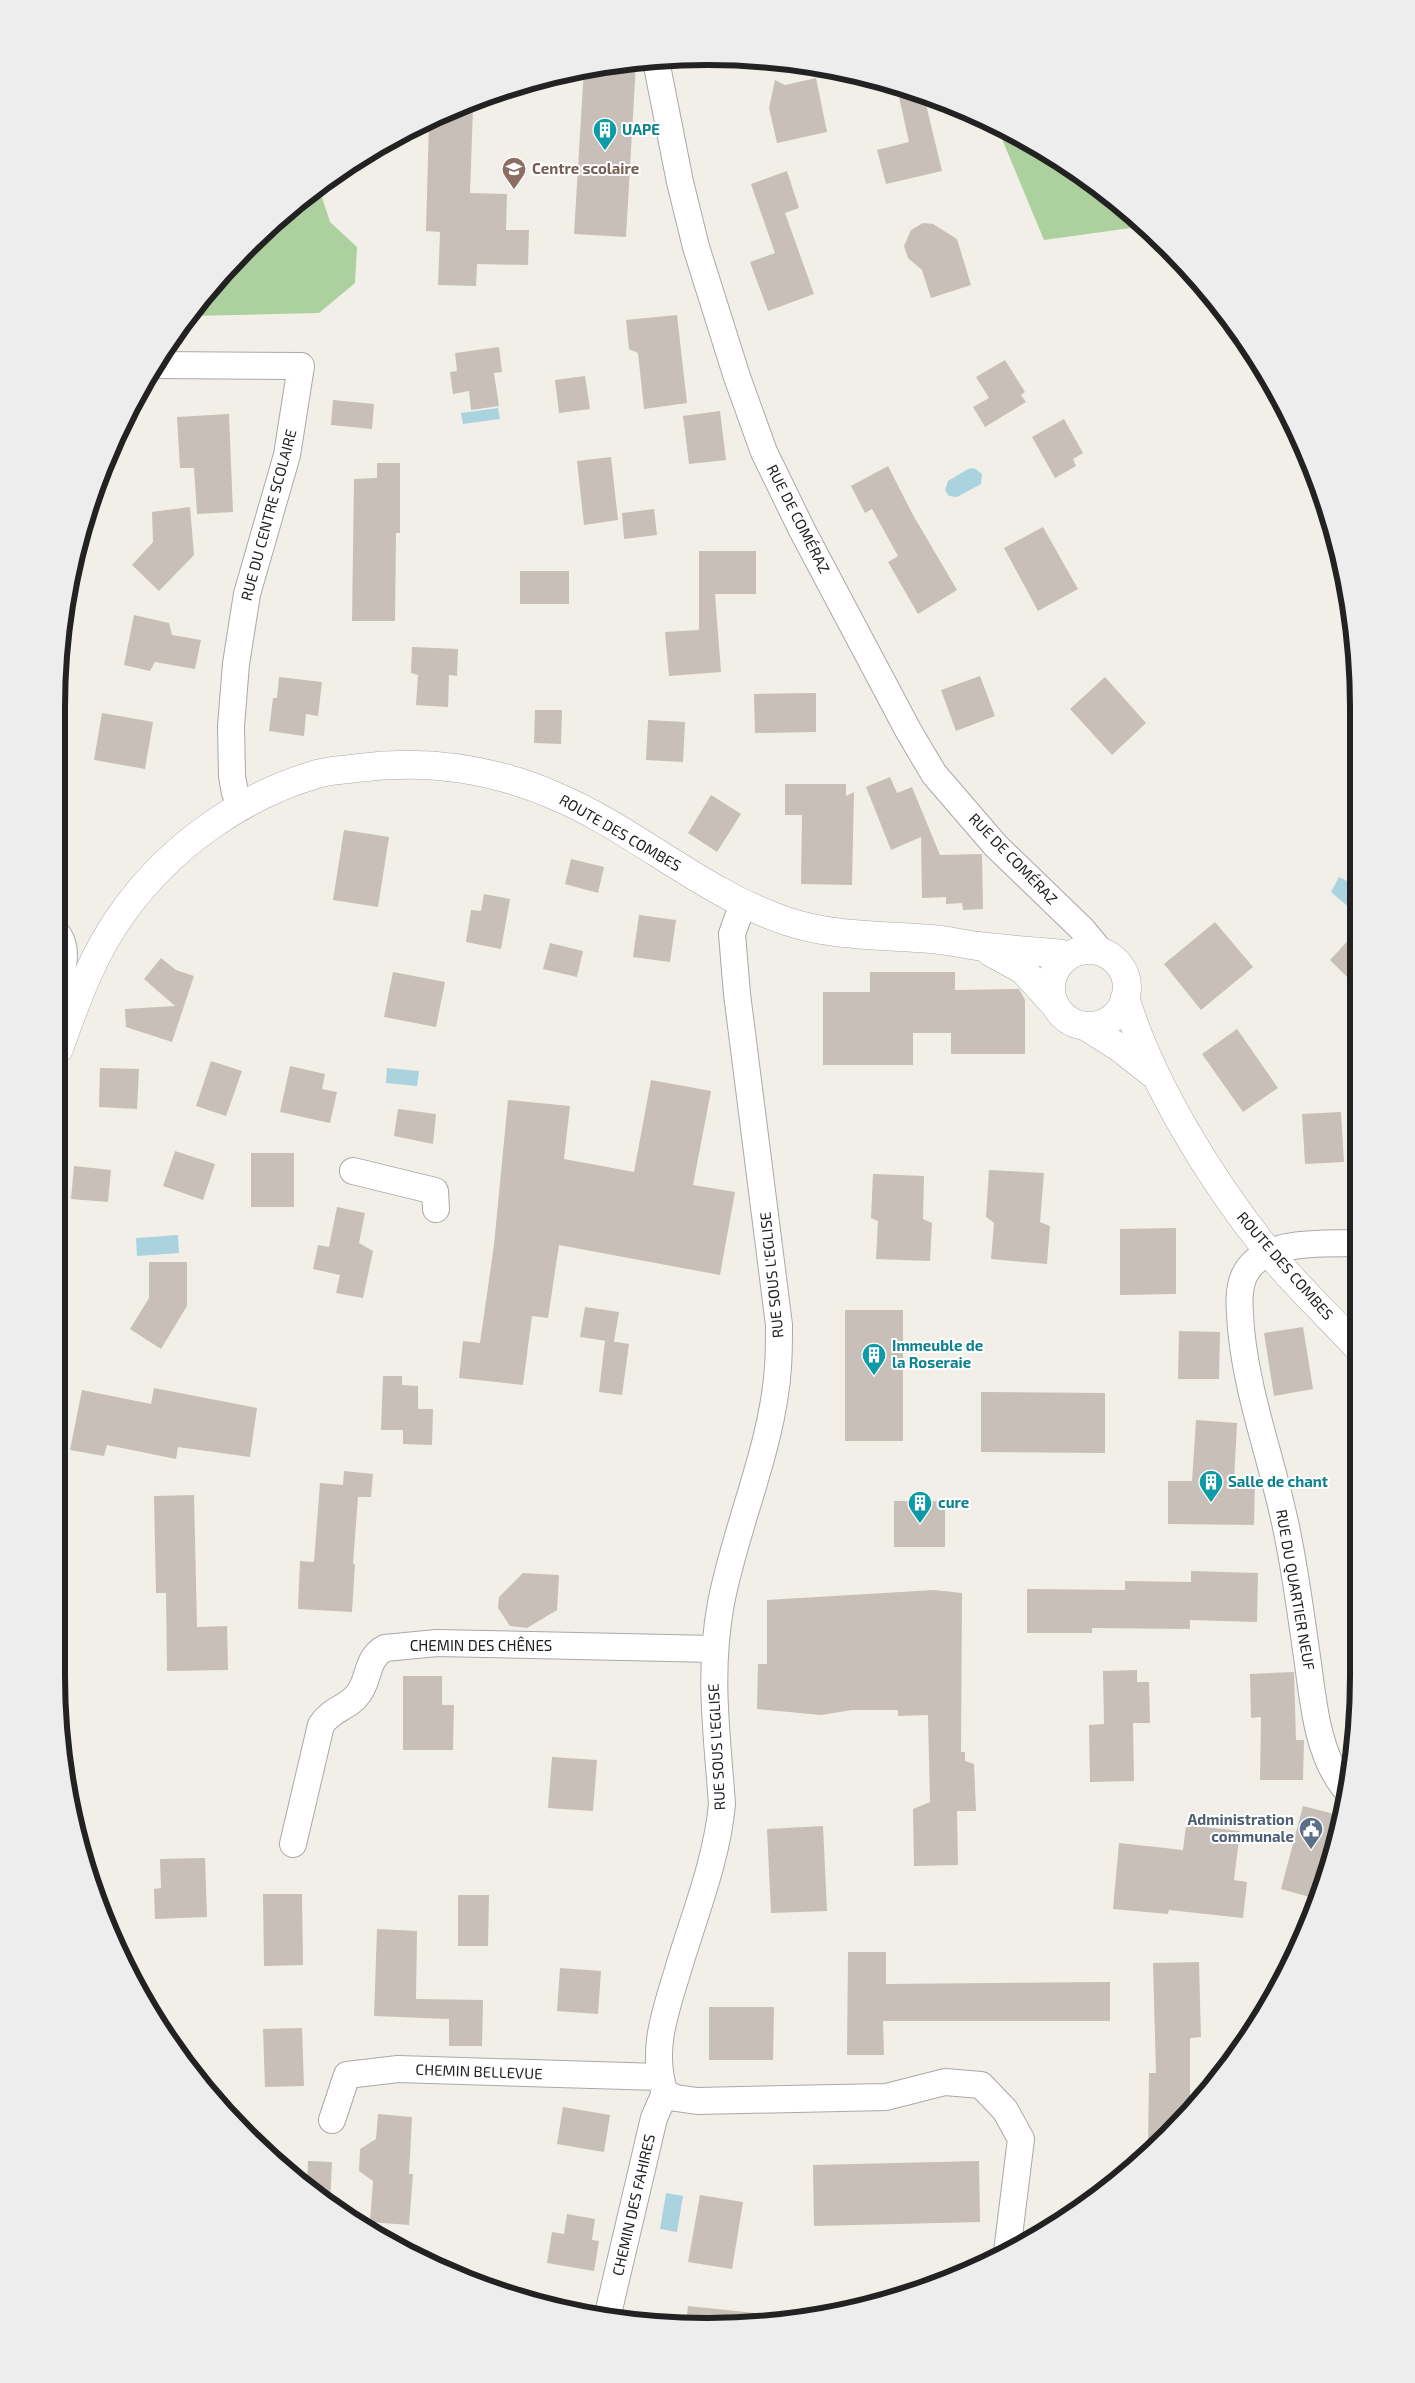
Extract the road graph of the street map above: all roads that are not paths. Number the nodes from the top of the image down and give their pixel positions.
1 (657, 67) edge
2 (164, 365) edge
3 (242, 807) junction
4 (743, 903) junction
5 (1066, 914) junction
6 (977, 946) junction
7 (1100, 952) junction
8 (1064, 956) junction
9 (1125, 997) junction
10 (1054, 1004) junction
11 (1085, 1026) junction
12 (65, 1033) edge
13 (1158, 1079) junction
14 (353, 1171) dead end
15 (436, 1209) dead end
16 (1350, 1243) edge
17 (1268, 1252) junction
18 (1350, 1340) edge
19 (714, 1650) junction
20 (1341, 1782) edge
21 (293, 1844) dead end
22 (662, 2085) junction
23 (332, 2120) dead end
24 (1008, 2243) edge
25 (609, 2310) edge

1 - 5 street, RUE DE COMÉRAZ
2 - 3 street, RUE DU CENTRE SCOLAIRE
3 - 4 street, ROUTE DES COMBES
3 - 12 street, ROUTE DES COMBES
4 - 6 street, ROUTE DES COMBES
4 - 19 street, RUE SOUS L'EGLISE
5 - 7 street, RUE DE COMÉRAZ
5 - 8 street, RUE DE COMÉRAZ
6 - 8 street, ROUTE DES COMBES
6 - 10 street, ROUTE DES COMBES
7 - 8 street, ROUTE DES COMBES
7 - 9 street, ROUTE DES COMBES
8 - 10 street
9 - 11 street
9 - 13 street, ROUTE DES COMBES
10 - 11 street, ROUTE DES COMBES
11 - 13 street, ROUTE DES COMBES
13 - 17 street, ROUTE DES COMBES
14 - 15 street
16 - 17 street
17 - 18 street, ROUTE DES COMBES
17 - 20 street, RUE DU QUARTIER NEUF
19 - 21 street, CHEMIN DES CHÊNES
19 - 22 street, RUE SOUS L'EGLISE
22 - 23 street, CHEMIN BELLEVUE
22 - 24 street
22 - 25 street, CHEMIN DES FAHIRES

